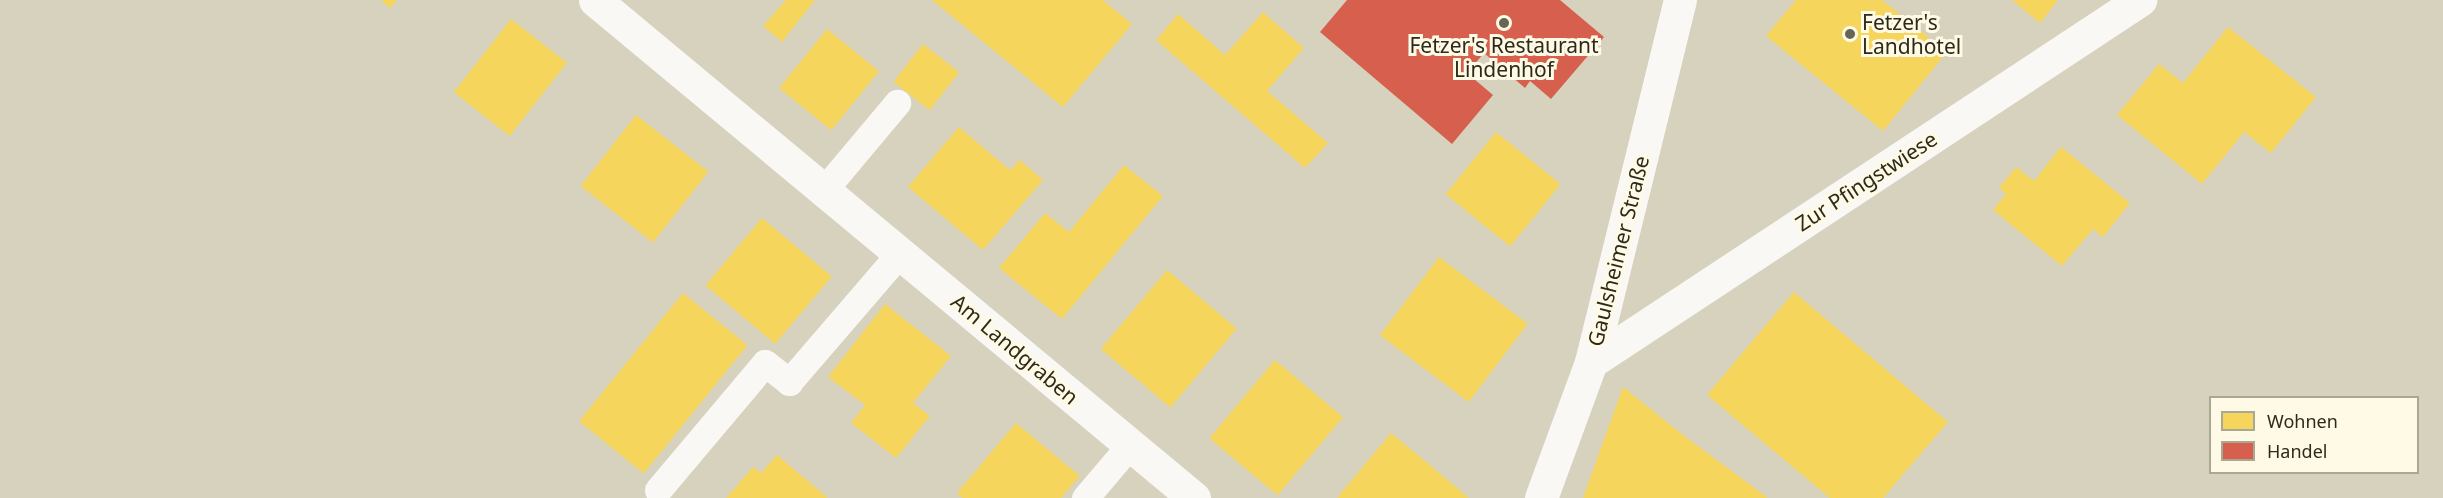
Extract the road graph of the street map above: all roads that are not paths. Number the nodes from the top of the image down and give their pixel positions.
1 (595, 0) edge
2 (1680, 0) edge
3 (2140, 0) edge
4 (897, 103) dead end
5 (824, 190) junction
6 (900, 253) junction
7 (1591, 362) junction
8 (1130, 445) junction
9 (658, 490) dead end
10 (1085, 498) edge
11 (1194, 498) edge
12 (1541, 498) edge

1 - 5 street, Am Landgraben
2 - 7 street, Gaulsheimer Straße
3 - 7 street, Zur Pfingstwiese
4 - 5 lane
5 - 6 street, Am Landgraben
6 - 8 street, Am Landgraben
6 - 9 lane
7 - 12 street, Gaulsheimer Straße
8 - 10 lane
8 - 11 street, Am Landgraben

